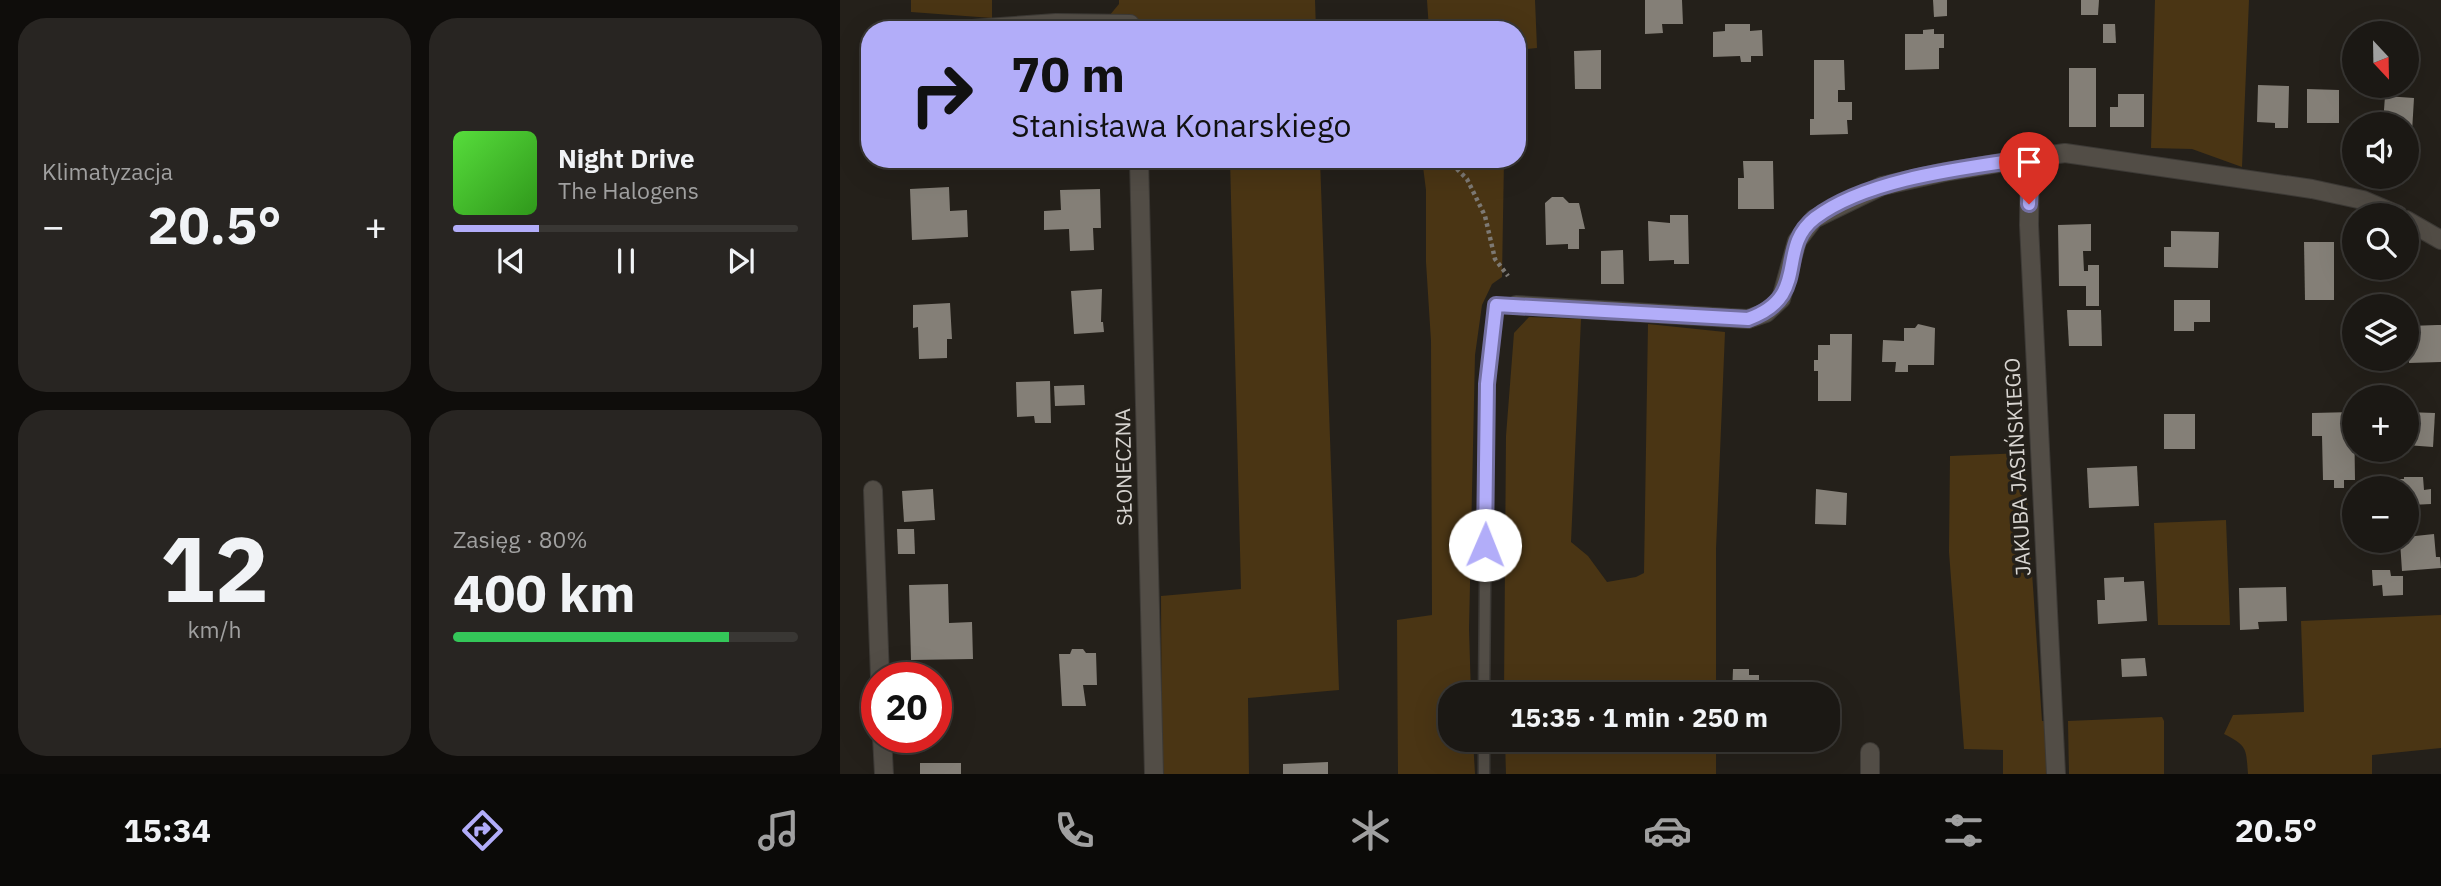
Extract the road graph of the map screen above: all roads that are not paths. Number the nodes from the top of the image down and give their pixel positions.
1 (2031, 158) junction
2 (1139, 168) edge
3 (2370, 203) edge
4 (2419, 227) edge
5 (2441, 240) edge
6 (1516, 305) joint
7 (873, 490) dead end
8 (879, 662) edge
9 (1484, 682) edge
10 (1484, 752) edge
11 (1870, 752) dead end
12 (883, 753) edge
13 (884, 774) edge
14 (1154, 774) edge
15 (1484, 774) edge
16 (1870, 774) edge
17 (2056, 774) edge

1 - 3 street
1 - 6 street
1 - 17 street, JAKUBA JASIŃSKIEGO
2 - 14 street, SŁONECZNA
4 - 5 street
6 - 9 lane
7 - 8 street
10 - 15 lane
11 - 16 street
12 - 13 street

